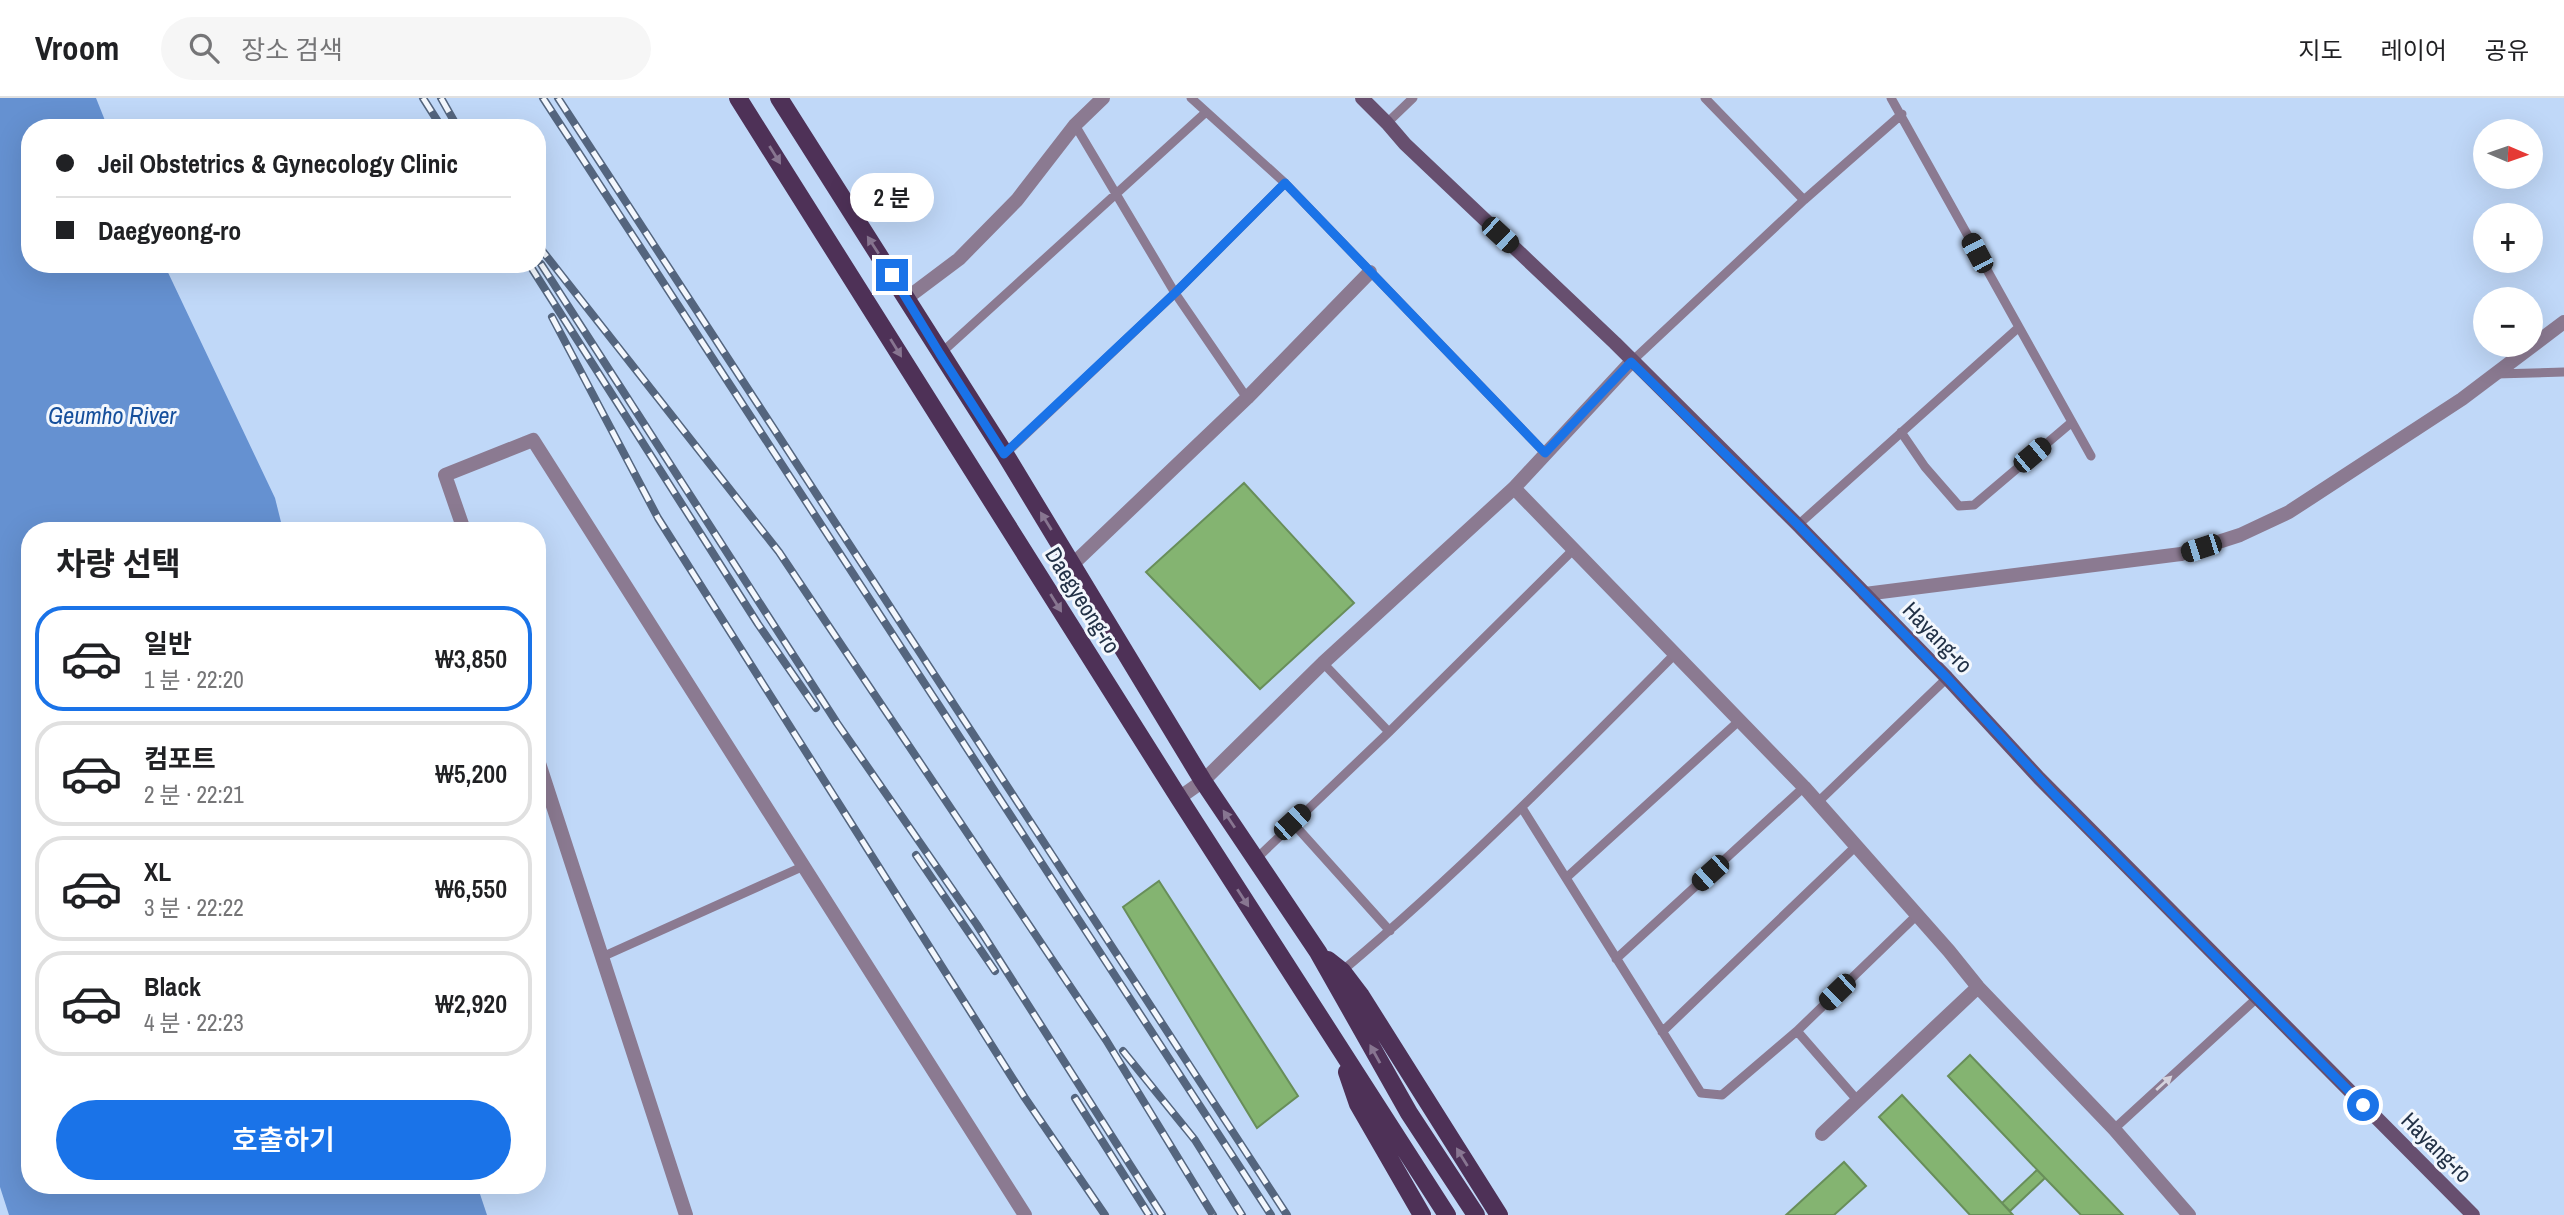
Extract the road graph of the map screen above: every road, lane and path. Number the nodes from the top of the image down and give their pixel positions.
1 (738, 98) edge
2 (779, 98) edge
3 (1104, 98) edge
4 (1191, 98) edge
5 (1362, 98) edge
6 (1413, 98) edge
7 (1705, 98) edge
8 (1892, 98) edge
9 (1205, 113) junction
10 (1902, 114) junction
11 (1387, 123) junction
12 (1075, 125) junction
13 (1285, 183) junction
14 (1117, 194) junction
15 (1804, 200) junction
16 (1370, 272) junction
17 (1175, 293) junction
18 (907, 298) junction
19 (2564, 322) edge
20 (2018, 328) junction
21 (940, 354) junction
22 (1631, 362) junction
23 (2564, 372) edge
24 (2496, 374) junction
25 (1247, 398) junction
26 (2071, 422) junction
27 (1901, 432) junction
28 (1545, 453) junction
29 (1004, 454) junction
30 (2091, 456) dead end
31 (1514, 488) junction
32 (461, 522) edge
33 (1798, 525) junction
34 (1574, 549) junction
35 (1073, 564) junction
36 (1865, 594) junction
37 (1676, 653) junction
38 (1323, 663) junction
39 (1947, 678) junction
40 (1740, 720) junction
41 (1389, 732) junction
42 (1203, 781) junction
43 (546, 785) edge
44 (1804, 787) junction
45 (1179, 798) junction
46 (1817, 803) junction
47 (1522, 808) junction
48 (1292, 822) junction
49 (1855, 847) junction
50 (1256, 859) junction
51 (804, 866) junction
52 (1566, 878) junction
53 (1917, 915) junction
54 (1390, 931) junction
55 (1318, 952) junction
56 (602, 957) junction
57 (1616, 959) junction
58 (1342, 971) junction
59 (1978, 987) junction
60 (2257, 998) junction
61 (1797, 1031) junction
62 (1662, 1032) junction
63 (1338, 1046) junction
64 (1858, 1101) junction
65 (2114, 1129) junction
66 (1822, 1134) dead end
67 (686, 1215) edge
68 (1025, 1215) edge
69 (1422, 1215) edge
70 (1447, 1215) edge
71 (1476, 1215) edge
72 (1499, 1215) edge
73 (2189, 1215) edge
74 (2473, 1215) edge

1 -> 45 main road, Daegyeong-ro
18 -> 2 main road, Daegyeong-ro
3 - 12 street
4 - 9 lane
5 - 11 street, Hayang-ro
6 - 11 lane
7 - 15 lane
8 - 10 lane
9 - 13 lane
9 - 14 lane
10 - 15 lane
10 - 20 lane
11 - 22 street, Hayang-ro
12 - 14 lane
12 - 18 street
13 - 16 lane
13 - 17 lane
14 - 17 lane
14 - 21 lane
15 - 22 lane
16 - 25 street
16 - 28 lane
17 - 25 lane
17 - 29 lane
18 - 21 main road, Daegyeong-ro
19 - 24 street
20 - 26 lane
20 - 27 lane
21 - 29 main road, Daegyeong-ro
22 - 28 street
22 - 33 street, Hayang-ro
23 - 24 lane
24 - 36 street
25 - 35 street
26 - 27 lane
26 - 30 lane
27 - 33 lane
28 - 31 street
35 -> 29 main road, Daegyeong-ro
31 - 34 street
31 - 38 street
32 - 51 street
33 - 36 street, Hayang-ro
34 - 37 street
34 - 41 lane
35 - 42 main road, Daegyeong-ro
36 - 39 street, Hayang-ro
37 - 40 street
37 - 47 lane
38 - 41 lane
38 - 42 street
39 - 46 lane
39 - 60 street, Hayang-ro
40 - 44 street
40 - 52 lane
41 - 48 lane
42 - 45 street
50 -> 42 main road, Daegyeong-ro
43 - 56 street
44 - 46 street
44 - 57 lane
45 -> 63 main road, Daegyeong-ro
46 - 49 street
47 - 52 lane
47 - 54 lane
48 - 50 lane
48 - 54 lane
49 - 53 street
49 - 62 lane
50 - 55 main road, Daegyeong-ro
51 - 56 lane
51 - 68 street
52 - 57 lane
53 - 59 street
53 - 61 lane
54 - 58 lane
55 - 58 main road
71 -> 55 main road, Daegyeong-ro
56 - 67 street
57 - 62 lane
72 -> 58 main road
59 - 64 street
59 - 65 street
65 -> 60 lane
60 - 74 street, Hayang-ro
61 - 62 lane
61 - 64 lane
63 - 69 main road
63 - 70 main road, Daegyeong-ro
64 - 66 street
65 - 73 street

